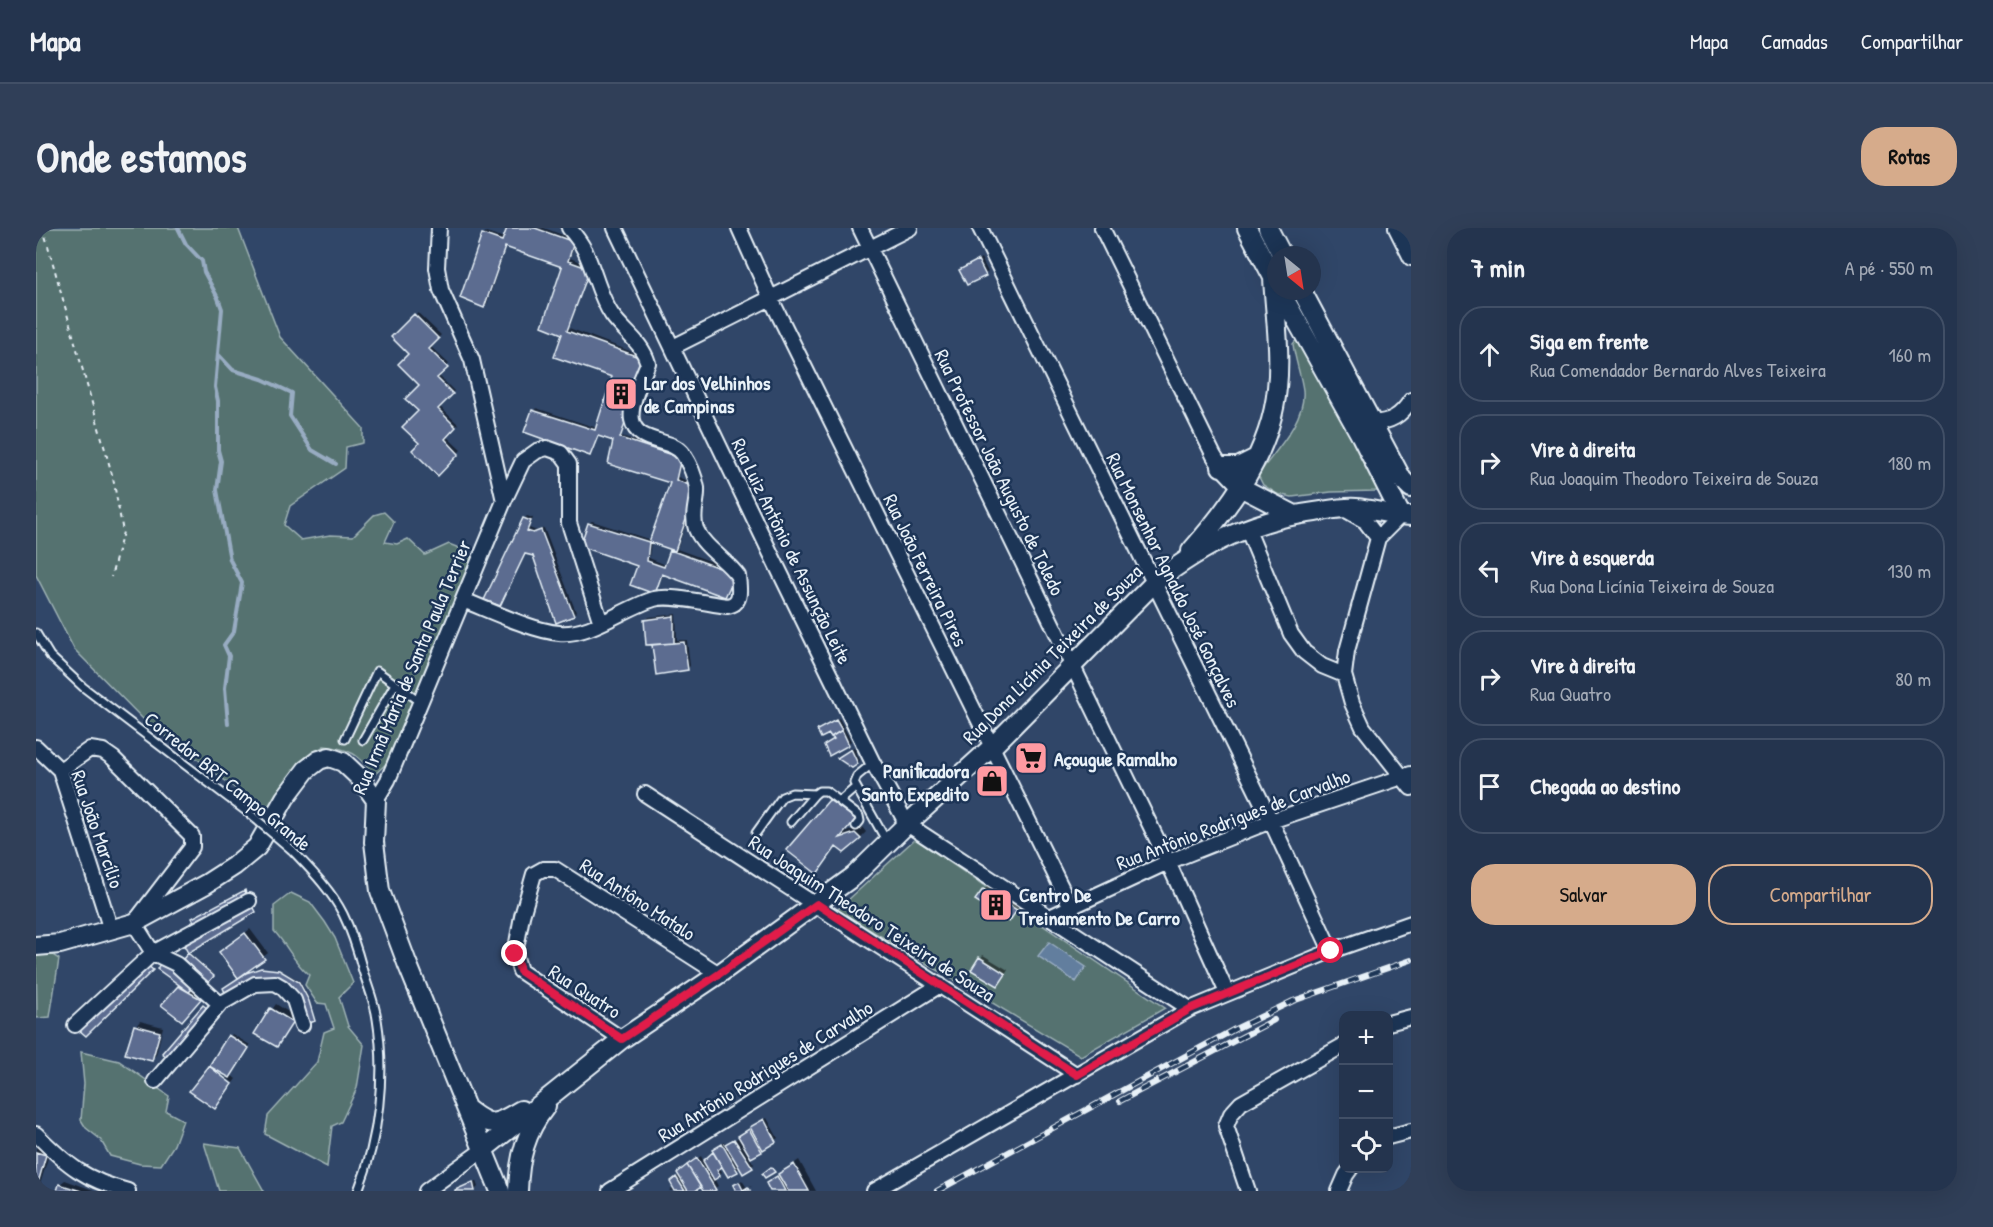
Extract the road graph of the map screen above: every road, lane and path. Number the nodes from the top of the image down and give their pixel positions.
1 (43, 228) edge
2 (439, 228) edge
3 (569, 228) edge
4 (615, 228) edge
5 (739, 228) edge
6 (860, 228) edge
7 (910, 228) edge
8 (980, 228) edge
9 (1102, 228) edge
10 (1247, 228) edge
11 (1268, 228) edge
12 (1396, 228) edge
13 (1277, 246) edge
14 (870, 248) junction
15 (1411, 258) edge
16 (1267, 267) edge
17 (770, 297) junction
18 (1276, 300) edge
19 (1285, 300) edge
20 (1307, 300) edge
21 (673, 347) junction
22 (1411, 400) edge
23 (1372, 423) junction
24 (1256, 458) junction
25 (1221, 467) junction
26 (1240, 487) junction
27 (1411, 488) edge
28 (504, 501) junction
29 (1350, 509) junction
30 (1404, 509) edge
31 (1295, 514) junction
32 (1247, 528) junction
33 (1378, 538) junction
34 (1183, 561) junction
35 (111, 577) dead end
36 (1154, 583) junction
37 (463, 600) junction
38 (600, 623) junction
39 (36, 633) edge
40 (1072, 666) junction
41 (1344, 675) junction
42 (395, 684) junction
43 (421, 702) junction
44 (345, 739) dead end
45 (363, 740) dead end
46 (36, 747) edge
47 (991, 748) junction
48 (873, 763) junction
49 (60, 770) junction
50 (1406, 775) edge
51 (855, 788) junction
52 (1411, 788) edge
53 (645, 794) dead end
54 (815, 794) junction
55 (376, 800) junction
56 (840, 801) junction
57 (1272, 821) junction
58 (791, 822) dead end
59 (907, 824) junction
60 (856, 826) dead end
61 (756, 833) dead end
62 (888, 844) junction
63 (1168, 862) junction
64 (534, 873) joint
65 (249, 901) dead end
66 (817, 904) junction
67 (1071, 906) junction
68 (1050, 917) junction
69 (134, 923) junction
70 (1411, 923) edge
71 (111, 930) junction
72 (36, 946) edge
73 (1331, 951) junction
74 (153, 953) junction
75 (719, 974) junction
76 (940, 985) junction
77 (1227, 993) junction
78 (220, 1004) junction
79 (1190, 1009) junction
80 (1411, 1017) edge
81 (1393, 1022) edge
82 (75, 1025) dead end
83 (302, 1025) dead end
84 (622, 1039) junction
85 (1339, 1048) edge
86 (1077, 1075) junction
87 (155, 1081) dead end
88 (560, 1089) junction
89 (465, 1108) junction
90 (1411, 1131) edge
91 (36, 1134) edge
92 (1393, 1136) edge
93 (484, 1149) junction
94 (1347, 1173) edge
95 (128, 1191) edge
96 (358, 1191) edge
97 (426, 1191) edge
98 (500, 1191) edge
99 (518, 1191) edge
100 (610, 1191) edge
101 (874, 1191) edge
102 (1248, 1191) edge
103 (1339, 1191) edge

1 - 35 path
2 - 28 street
3 - 38 street
4 - 21 street, Rua Luiz Antônio de Assunção Leite
5 - 17 street, Rua João Ferreira Pires
6 - 14 street, Rua Professor João Augusto de Toledo
7 - 14 street
8 - 36 street, Rua Monsenhor Agnaldo José Gonçalves
9 - 25 street
10 - 16 main road
11 - 13 main road
12 - 15 street
14 - 17 street
14 - 40 street, Rua Professor João Augusto de Toledo
17 - 21 street
17 - 47 street, Rua João Ferreira Pires
18 - 24 main road
19 - 30 main road
20 - 23 main road
21 - 48 street, Rua Luiz Antônio de Assunção Leite
22 - 23 street
23 - 27 main road
24 - 25 main road
24 - 26 main road
25 - 26 street
26 - 31 main road
26 - 34 main road
28 - 37 street, Rua Irmã Maria de Santa Paula Terrier
28 - 38 street, Rua Irmã Maria de Santa Paula Terrier
29 - 30 main road, Rua Dona Licínia Teixeira de Souza
29 - 31 main road, Rua Dona Licínia Teixeira de Souza
29 - 33 street
30 - 33 street
31 - 32 main road, Rua Dona Licínia Teixeira de Souza
32 - 34 main road, Rua Dona Licínia Teixeira de Souza
32 - 41 street
33 - 41 street
34 - 36 main road, Rua Dona Licínia Teixeira de Souza
36 - 40 main road, Rua Dona Licínia Teixeira de Souza
36 - 57 street, Rua Monsenhor Agnaldo José Gonçalves
37 - 38 street
37 - 43 street, Rua Irmã Maria de Santa Paula Terrier
39 - 96 lane, Corredor BRT Campo Grande, bridge
40 - 47 main road, Rua Dona Licínia Teixeira de Souza
40 - 63 street, Rua Professor João Augusto de Toledo
41 - 50 street
42 - 43 lane
42 - 44 lane
42 - 45 lane
43 - 55 street, Rua Irmã Maria de Santa Paula Terrier
46 - 49 street, Rua João Marcílio
47 - 59 main road, Rua Dona Licínia Teixeira de Souza
47 - 67 street, Rua João Ferreira Pires
48 - 51 lane
48 - 59 street, Rua Luiz Antônio de Assunção Leite
49 - 69 street
49 - 71 street, Rua João Marcílio
50 - 52 street
50 - 57 street, Rua Antônio Rodrigues de Carvalho
51 - 56 lane
51 - 62 lane
53 - 66 street, Rua Joaquim Theodoro Teixeira de Souza
54 - 56 lane
54 - 58 lane
54 - 61 lane
55 - 69 main road
55 - 89 main road, Rua Irmã Maria de Santa Paula Terrier
56 - 60 lane
57 - 63 street, Rua Antônio Rodrigues de Carvalho
57 - 73 street, Rua Monsenhor Agnaldo José Gonçalves
59 - 62 main road, Rua Dona Licínia Teixeira de Souza
59 - 68 street
62 - 66 main road, Rua Dona Licínia Teixeira de Souza
63 - 67 street, Rua Antônio Rodrigues de Carvalho
63 - 77 street, Rua Professor João Augusto de Toledo
64 - 75 street, Rua Antôno Matalo
64 - 84 street, Rua Quatro
65 - 74 street
66 - 75 main road, Rua Dona Licínia Teixeira de Souza
66 - 76 street, Rua Joaquim Theodoro Teixeira de Souza
67 - 68 street
68 - 79 street
69 - 71 main road
69 - 74 street
70 - 73 street
71 - 72 main road
73 - 77 street
74 - 78 street
74 - 82 street
75 - 84 main road, Rua Dona Licínia Teixeira de Souza
76 - 86 street, Rua Joaquim Theodoro Teixeira de Souza
76 - 100 street, Rua Antônio Rodrigues de Carvalho
77 - 79 street
78 - 83 street
78 - 87 street
79 - 86 street
80 - 81 street
84 - 88 main road, Rua Dona Licínia Teixeira de Souza
85 - 102 street
86 - 101 street
88 - 89 main road
88 - 93 main road, Rua Dona Licínia Teixeira de Souza
88 - 99 main road
89 - 93 main road, Rua Irmã Maria de Santa Paula Terrier
90 - 92 street
91 - 95 street
93 - 97 street
93 - 98 main road, Rua Irmã Maria de Santa Paula Terrier
94 - 103 street

